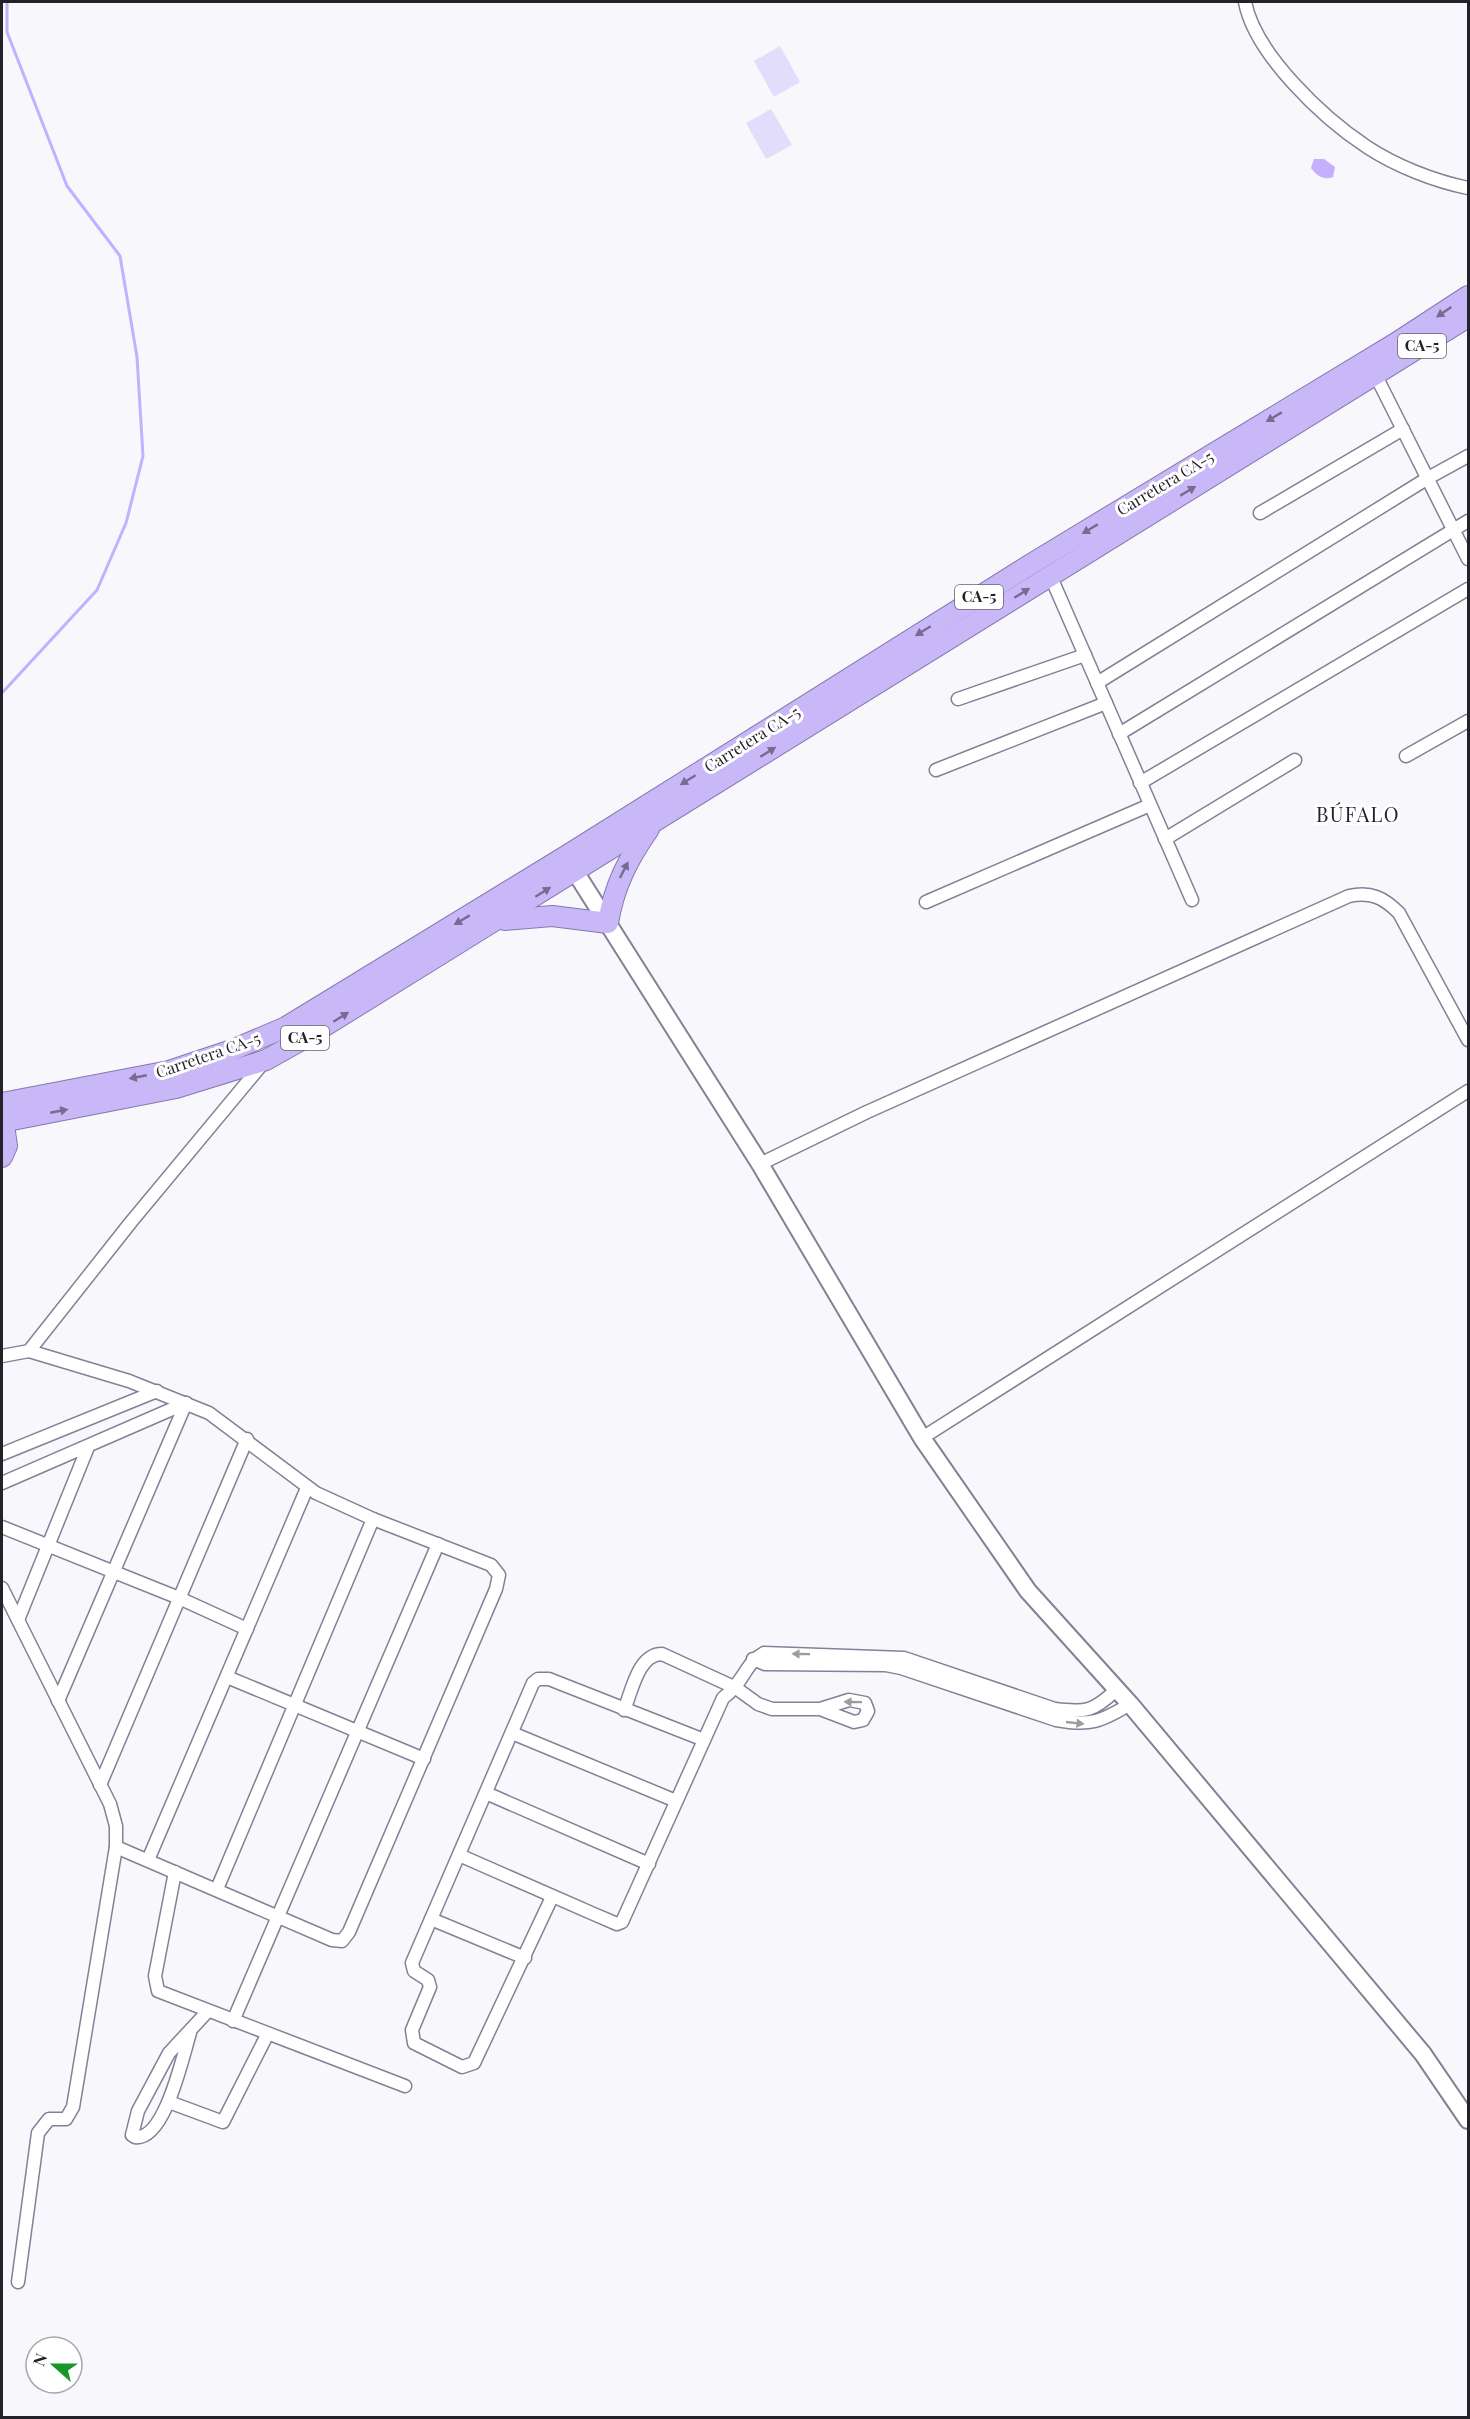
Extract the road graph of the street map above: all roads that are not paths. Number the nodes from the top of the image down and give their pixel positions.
1 (1245, 2) edge
2 (1468, 188) edge
3 (1468, 296) edge
4 (1468, 317) edge
5 (1396, 343) junction
6 (1376, 376) junction
7 (1303, 421) junction
8 (1403, 429) junction
9 (1468, 456) edge
10 (1428, 478) junction
11 (1260, 513) dead end
12 (1468, 522) edge
13 (1454, 530) junction
14 (1468, 559) edge
15 (1050, 575) junction
16 (1468, 589) edge
17 (1085, 656) junction
18 (1097, 683) junction
19 (958, 699) dead end
20 (1106, 703) junction
21 (1468, 721) edge
22 (1119, 734) junction
23 (1406, 756) dead end
24 (1295, 760) dead end
25 (936, 770) dead end
26 (1140, 783) junction
27 (1150, 805) junction
28 (654, 823) junction
29 (1165, 838) junction
30 (571, 864) junction
31 (1192, 900) dead end
32 (926, 902) dead end
33 (494, 923) junction
34 (608, 923) junction
35 (1468, 1040) edge
36 (266, 1060) junction
37 (1468, 1091) edge
38 (2, 1114) edge
39 (2, 1157) edge
40 (760, 1164) junction
41 (29, 1351) junction
42 (2, 1356) edge
43 (157, 1391) junction
44 (186, 1403) junction
45 (922, 1438) junction
46 (247, 1439) junction
47 (88, 1446) junction
48 (2, 1454) edge
49 (2, 1483) edge
50 (307, 1488) junction
51 (373, 1519) junction
52 (2, 1527) edge
53 (438, 1544) junction
54 (48, 1545) junction
55 (112, 1572) junction
56 (2, 1588) edge
57 (179, 1598) junction
58 (18, 1620) junction
59 (247, 1629) junction
60 (753, 1659) junction
61 (227, 1677) junction
62 (736, 1688) junction
63 (1116, 1690) junction
64 (58, 1701) junction
65 (1130, 1704) junction
66 (296, 1705) junction
67 (820, 1709) dead end
68 (624, 1710) junction
69 (359, 1731) junction
70 (512, 1733) junction
71 (704, 1740) junction
72 (424, 1759) junction
73 (100, 1785) junction
74 (486, 1793) junction
75 (676, 1801) junction
76 (116, 1847) junction
77 (459, 1856) junction
78 (148, 1860) junction
79 (649, 1864) junction
80 (176, 1872) junction
81 (217, 1889) junction
82 (552, 1897) junction
83 (279, 1917) junction
84 (430, 1919) junction
85 (525, 1958) junction
86 (208, 2011) junction
87 (233, 2021) junction
88 (190, 2033) junction
89 (267, 2035) junction
90 (405, 2086) dead end
91 (169, 2102) junction
92 (1468, 2120) edge
93 (18, 2282) dead end

1 - 2 street
3 -> 5 highway, Carretera CA-5 / CA-5
4 - 6 highway, Carretera CA-5 / CA-5
5 - 7 highway
5 -> 30 highway, Carretera CA-5 / CA-5
6 - 7 highway, Carretera CA-5 / CA-5
6 - 8 street
15 -> 7 highway, Carretera CA-5 / CA-5
8 - 10 street
8 - 11 street
9 - 10 street
10 - 13 street
10 - 18 street
12 - 13 street
13 - 14 street
13 - 22 street
15 - 17 street
28 -> 15 highway, Carretera CA-5 / CA-5
16 - 26 street
17 - 18 street
17 - 19 street
18 - 20 street
20 - 22 street
20 - 25 street
21 - 23 street
22 - 26 street
24 - 29 street
26 - 27 street
27 - 29 street
27 - 32 street
28 - 30 highway, Carretera CA-5 / CA-5
34 -> 28 highway
29 - 31 street
33 -> 30 highway, Carretera CA-5 / CA-5
30 - 34 main road
30 -> 38 highway, Carretera CA-5 / CA-5
33 - 34 highway
36 -> 33 highway, Carretera CA-5 / CA-5
34 - 40 main road
35 - 40 street
38 -> 36 highway, Carretera CA-5 / CA-5
36 - 41 street
37 - 45 street
38 - 39 highway
40 - 45 main road
41 - 42 street
41 - 43 street
43 - 44 street
43 - 48 street
44 - 46 street
44 - 47 street
44 - 55 street
45 - 63 main road
46 - 50 street
46 - 57 street
47 - 49 street
47 - 54 street
50 - 51 street
50 - 59 street
51 - 53 street
51 - 66 street
52 - 54 street
53 - 69 street
53 - 72 street
54 - 55 street
54 - 58 street
55 - 57 street
55 - 64 street
56 - 58 street
57 - 59 street
57 - 73 street
58 - 64 street
59 - 61 street
60 - 62 street
63 -> 60 street
60 -> 65 street
61 - 66 street
61 - 78 street
62 - 67 street
62 - 68 street
62 - 71 street
63 - 65 main road
64 - 73 street
65 - 92 main road
66 - 69 street
66 - 81 street
68 - 70 street
68 - 71 street
69 - 72 street
69 - 83 street
70 - 74 street
70 - 75 street
71 - 75 street
72 - 83 street
73 - 76 street
74 - 77 street
74 - 79 street
75 - 79 street
76 - 78 street
76 - 93 street
77 - 82 street
77 - 84 street
78 - 80 street
79 - 82 street
80 - 81 street
80 - 86 street
81 - 83 street
82 - 85 street
83 - 87 street
84 - 85 street
84 - 85 street
86 - 87 street
86 - 88 street
87 - 89 street
88 - 91 street
88 - 91 street
89 - 90 street
89 - 91 street

